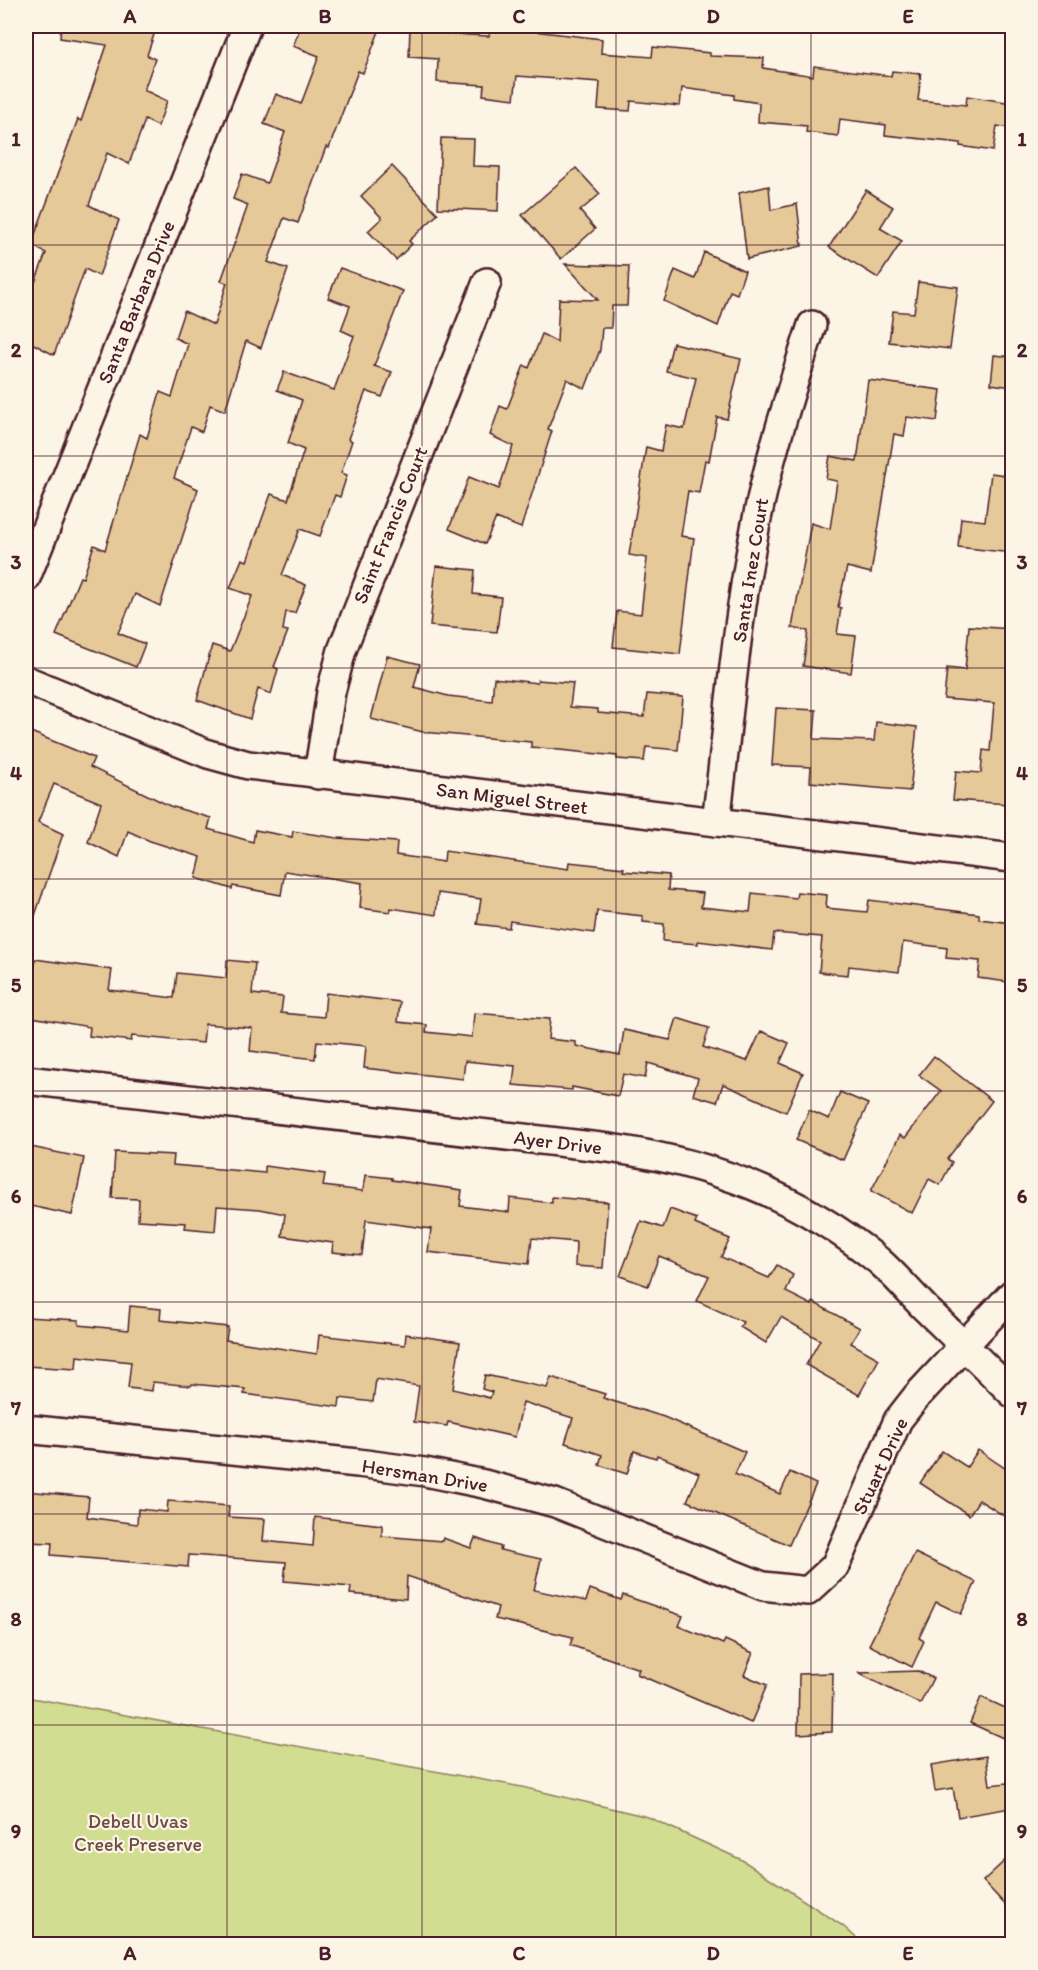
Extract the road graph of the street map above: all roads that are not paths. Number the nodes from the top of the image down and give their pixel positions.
1 (247, 26) edge
2 (487, 282) dead end
3 (812, 325) dead end
4 (26, 578) edge
5 (26, 680) edge
6 (318, 775) junction
7 (716, 822) junction
8 (1012, 858) edge
9 (26, 1080) edge
10 (1012, 1294) edge
11 (964, 1347) junction
12 (1012, 1393) edge
13 (26, 1429) edge
14 (808, 1591) joint

1 - 4 street, Santa Barbara Drive
2 - 6 street, Saint Francis Court
3 - 7 street, Santa Inez Court
5 - 6 street, San Miguel Street
6 - 7 street, San Miguel Street
7 - 8 street, San Miguel Street
9 - 11 street, Ayer Drive
10 - 11 street, Stuart Drive
11 - 12 street, Ayer Drive
11 - 14 street, Stuart Drive
13 - 14 street, Hersman Drive

